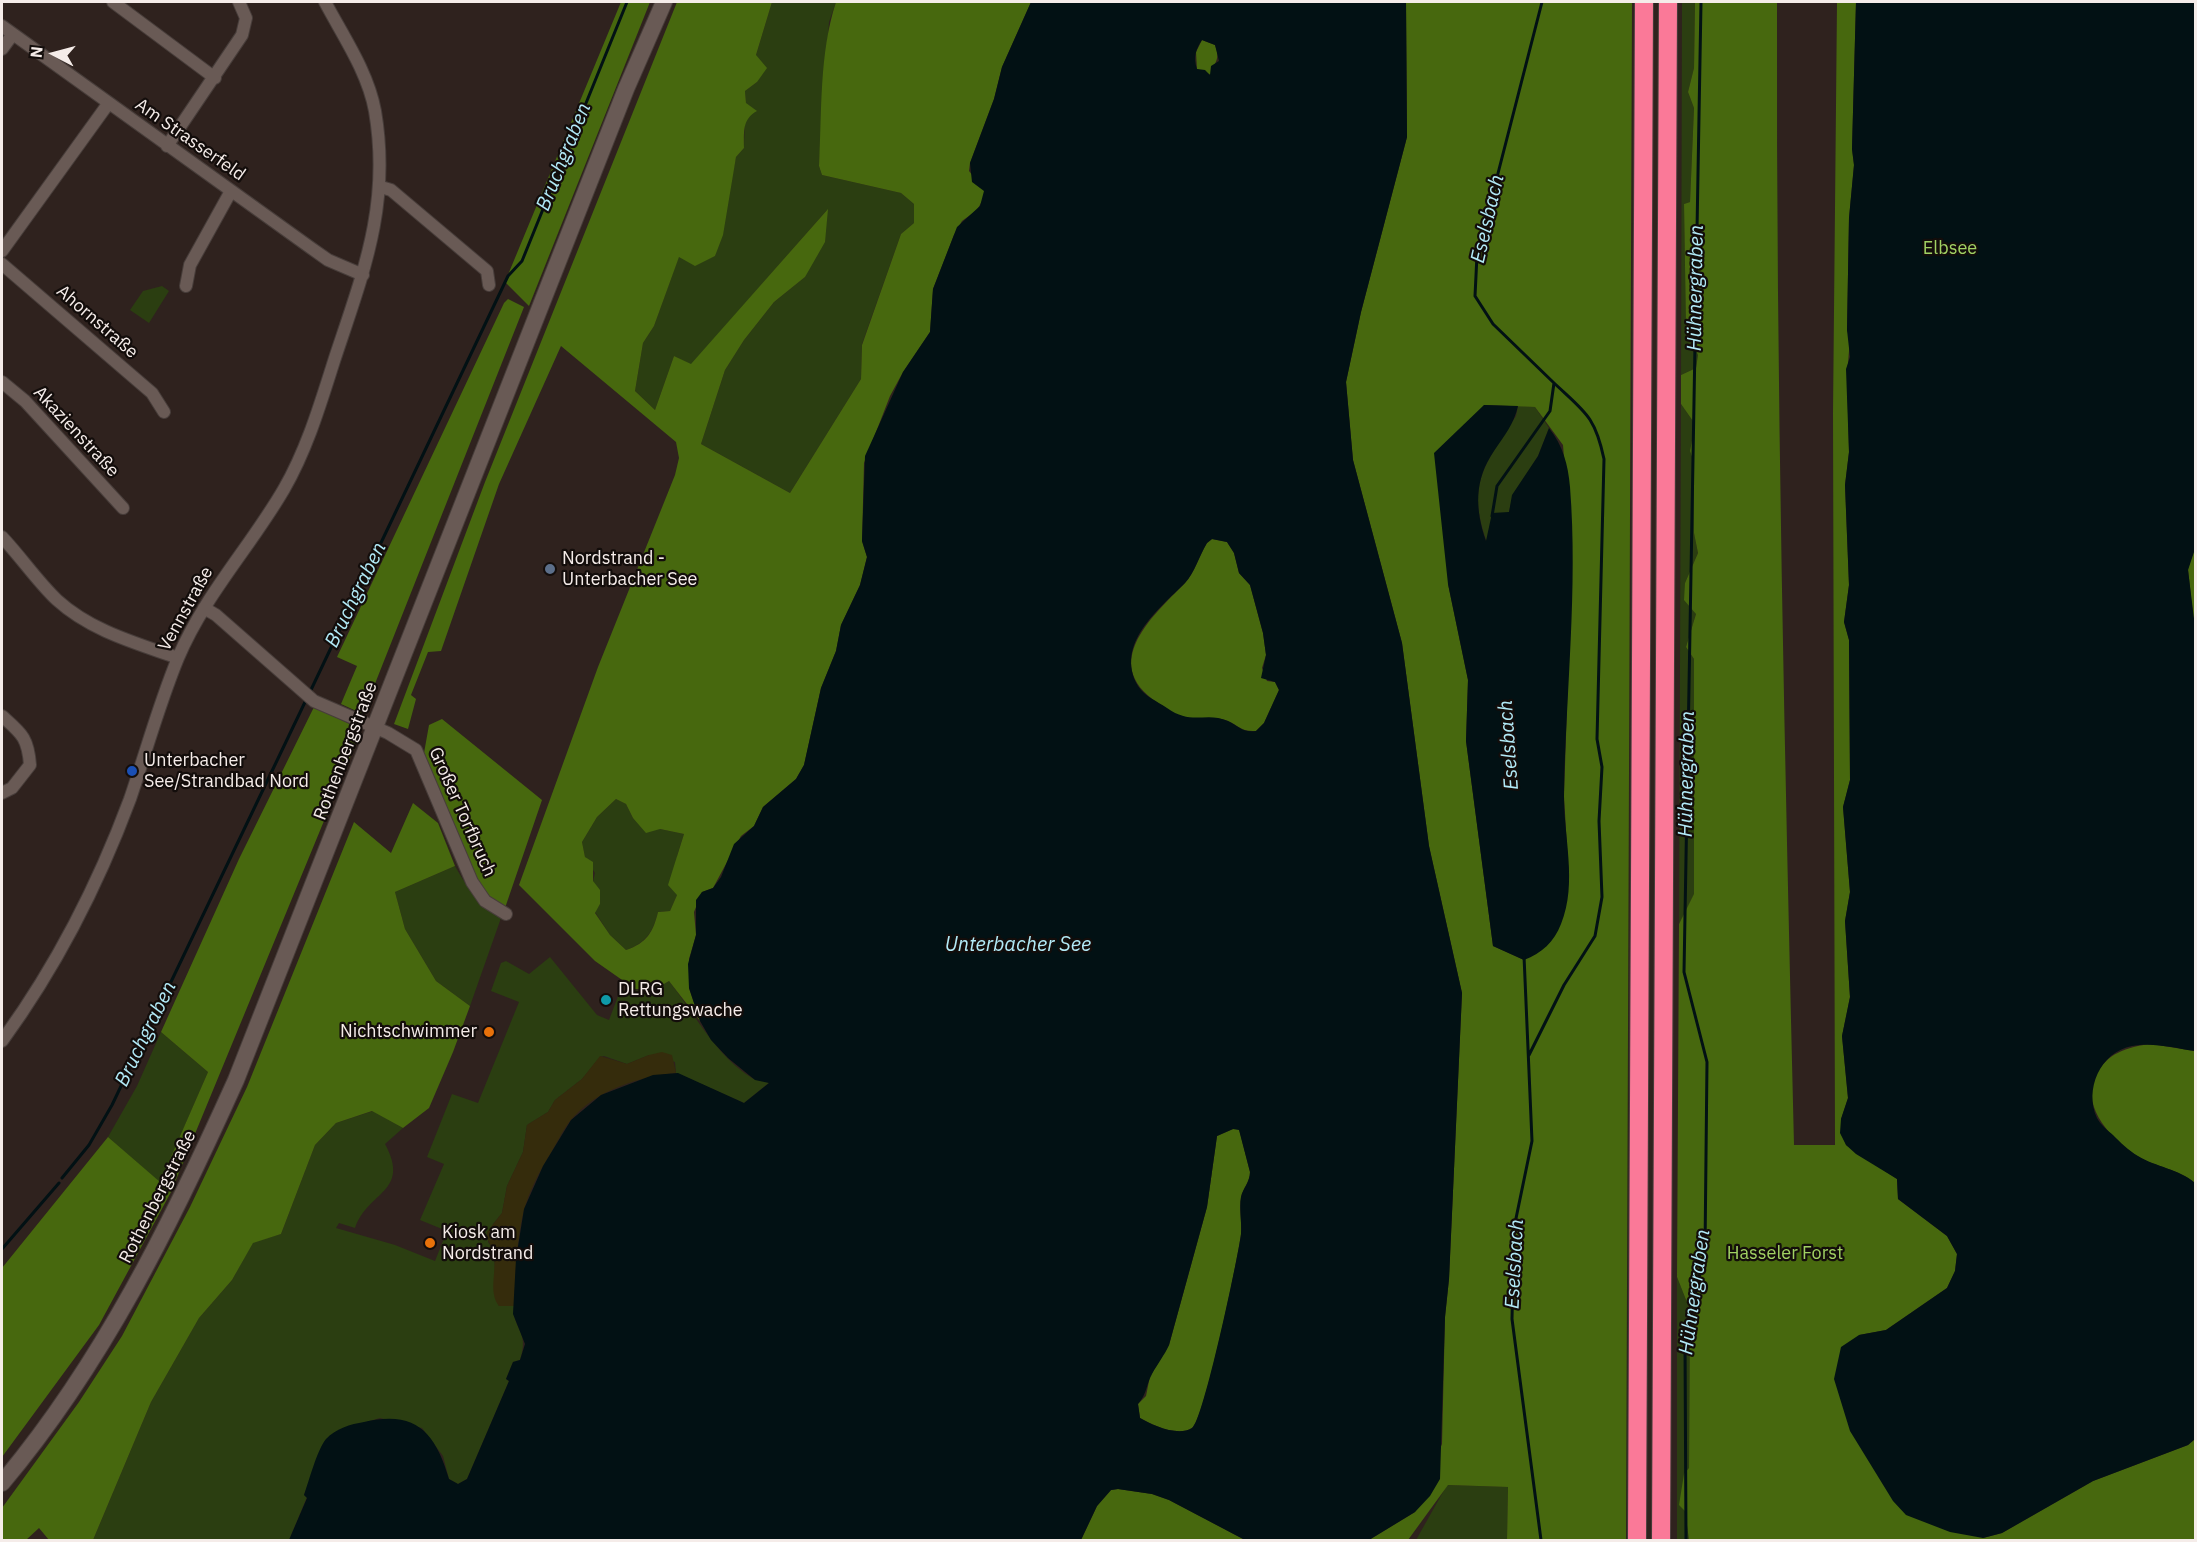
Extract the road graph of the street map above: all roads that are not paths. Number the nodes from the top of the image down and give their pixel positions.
1 (113, 2) edge
2 (239, 2) edge
3 (325, 2) edge
4 (664, 2) edge
5 (1644, 2) edge
6 (1668, 2) edge
7 (2, 26) edge
8 (13, 34) junction
9 (2, 49) edge
10 (215, 78) junction
11 (108, 104) junction
12 (167, 146) junction
13 (381, 187) junction
14 (231, 191) junction
15 (2, 251) edge
16 (2, 264) edge
17 (363, 275) junction
18 (489, 285) dead end
19 (186, 286) dead end
20 (2, 382) edge
21 (164, 412) dead end
22 (123, 508) dead end
23 (2, 537) edge
24 (204, 608) junction
25 (178, 658) junction
26 (2, 716) edge
27 (375, 728) junction
28 (2, 793) edge
29 (506, 914) dead end
30 (2, 1041) edge
31 (2, 1483) edge
32 (1637, 1540) edge
33 (1661, 1540) edge

1 - 10 street
2 - 10 street
3 - 13 street, Vennstraße
4 - 27 main road, Rothenbergstraße
5 - 32 highway
6 - 33 highway
7 - 8 street, Am Strasserfeld
8 - 9 street
8 - 11 street, Am Strasserfeld
10 - 12 street
11 - 12 street, Am Strasserfeld
11 - 15 street
12 - 14 street, Am Strasserfeld
13 - 17 street, Vennstraße
13 - 18 street
14 - 17 street, Am Strasserfeld
14 - 19 street
16 - 21 street, Ahornstraße
17 - 24 street, Vennstraße
20 - 22 street, Akazienstraße
23 - 25 street
24 - 25 street, Vennstraße
24 - 27 street, Großer Torfbruch
25 - 30 street, Vennstraße
26 - 28 street
27 - 29 street, Großer Torfbruch
27 - 31 main road, Rothenbergstraße

